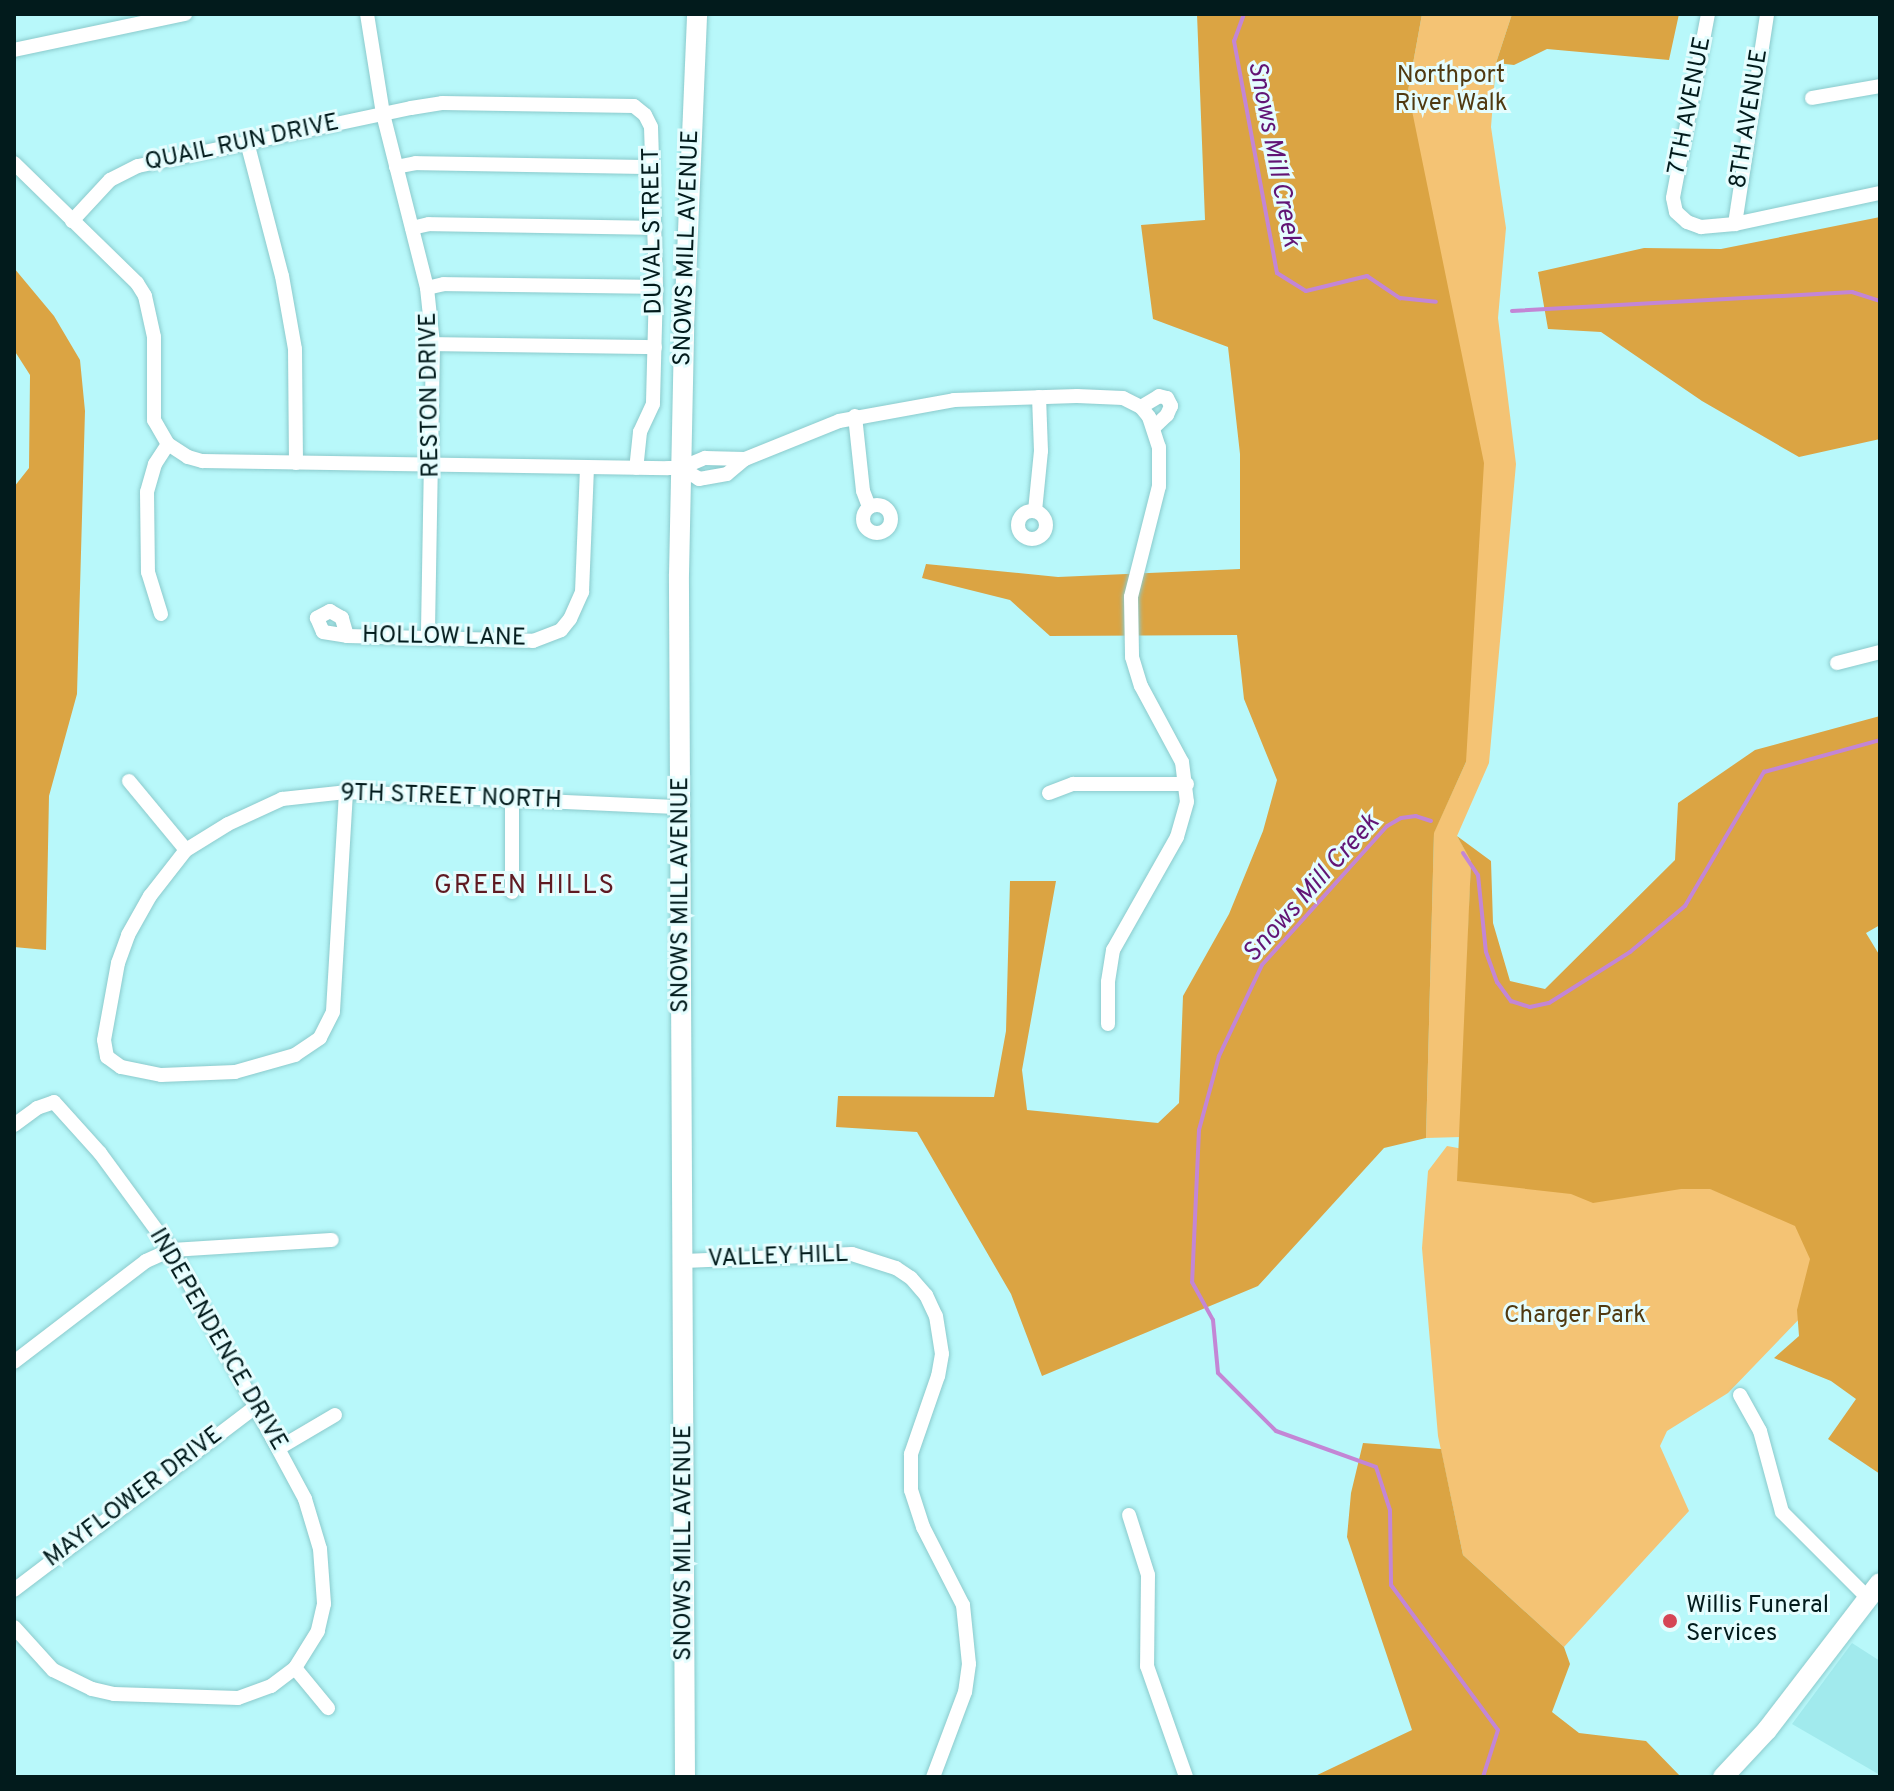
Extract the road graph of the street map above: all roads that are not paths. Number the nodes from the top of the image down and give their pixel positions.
1 (185, 14) edge
2 (367, 14) edge
3 (697, 14) edge
4 (1708, 14) edge
5 (1767, 14) edge
6 (14, 50) edge
7 (1880, 86) edge
8 (1812, 98) dead end
9 (383, 114) junction
10 (247, 142) junction
11 (14, 163) edge
12 (396, 167) junction
13 (652, 167) junction
14 (1880, 193) edge
15 (72, 221) junction
16 (1735, 224) junction
17 (412, 228) junction
18 (654, 228) junction
19 (656, 287) junction
20 (427, 288) junction
21 (433, 344) junction
22 (655, 347) junction
23 (1039, 397) junction
24 (1141, 407) junction
25 (855, 416) junction
26 (1154, 427) junction
27 (168, 444) junction
28 (296, 463) junction
29 (433, 464) junction
30 (587, 467) junction
31 (636, 468) junction
32 (681, 468) junction
33 (869, 507) dead end
34 (1035, 511) dead end
35 (161, 614) dead end
36 (347, 636) dead end
37 (428, 639) junction
38 (1880, 652) edge
39 (1837, 663) dead end
40 (129, 781) dead end
41 (1187, 784) junction
42 (346, 792) junction
43 (1049, 793) dead end
44 (512, 799) junction
45 (681, 807) junction
46 (186, 850) junction
47 (512, 892) dead end
48 (1108, 1024) dead end
49 (14, 1125) edge
50 (332, 1240) dead end
51 (171, 1250) junction
52 (684, 1261) junction
53 (14, 1362) edge
54 (1740, 1395) dead end
55 (255, 1407) junction
56 (335, 1415) dead end
57 (279, 1448) junction
58 (1129, 1515) dead end
59 (14, 1590) edge
60 (1874, 1590) edge
61 (14, 1627) edge
62 (295, 1668) junction
63 (328, 1708) dead end
64 (685, 1777) edge
65 (933, 1777) edge
66 (1186, 1777) edge
67 (1723, 1777) edge

1 - 6 street
2 - 9 street, RESTON DRIVE
3 - 32 main road, SNOWS MILL AVENUE
4 - 16 street, 7TH AVENUE
5 - 16 street, 8TH AVENUE
7 - 8 street
9 - 10 street, QUAIL RUN DRIVE
9 - 12 street, RESTON DRIVE
9 - 13 street, DUVAL STREET
10 - 15 street, QUAIL RUN DRIVE
10 - 28 street
11 - 15 street
12 - 13 street
12 - 17 street, RESTON DRIVE
13 - 18 street, DUVAL STREET
14 - 16 street
15 - 27 street
17 - 18 street
17 - 20 street, RESTON DRIVE
18 - 19 street, DUVAL STREET
19 - 20 street
19 - 22 street, DUVAL STREET
20 - 21 street, RESTON DRIVE
21 - 22 street
21 - 29 street, RESTON DRIVE
22 - 31 street, DUVAL STREET
23 - 24 street
23 - 25 street
23 - 34 street
24 - 26 street
24 - 26 street
25 - 32 street
25 - 33 street
26 - 41 street
27 - 28 street
27 - 35 street
28 - 29 street
29 - 30 street
29 - 37 street, RESTON DRIVE
30 - 31 street
30 - 37 street, HOLLOW LANE
31 - 32 street
32 - 45 main road, SNOWS MILL AVENUE
36 - 37 street, HOLLOW LANE
38 - 39 street
40 - 46 street
41 - 43 street
41 - 48 street
42 - 44 street, 9TH STREET NORTH
42 - 46 street, 9TH STREET NORTH
42 - 46 street
44 - 45 street, 9TH STREET NORTH
44 - 47 street
45 - 52 main road, SNOWS MILL AVENUE
49 - 51 street, INDEPENDENCE DRIVE
50 - 51 street
51 - 53 street
51 - 55 street, INDEPENDENCE DRIVE
52 - 64 main road, SNOWS MILL AVENUE
52 - 65 street, VALLEY HILL
54 - 60 street
55 - 57 street, INDEPENDENCE DRIVE
55 - 59 street, MAYFLOWER DRIVE
56 - 57 street
57 - 62 street, INDEPENDENCE DRIVE
58 - 66 street
60 - 67 main road
61 - 62 street
62 - 63 street

